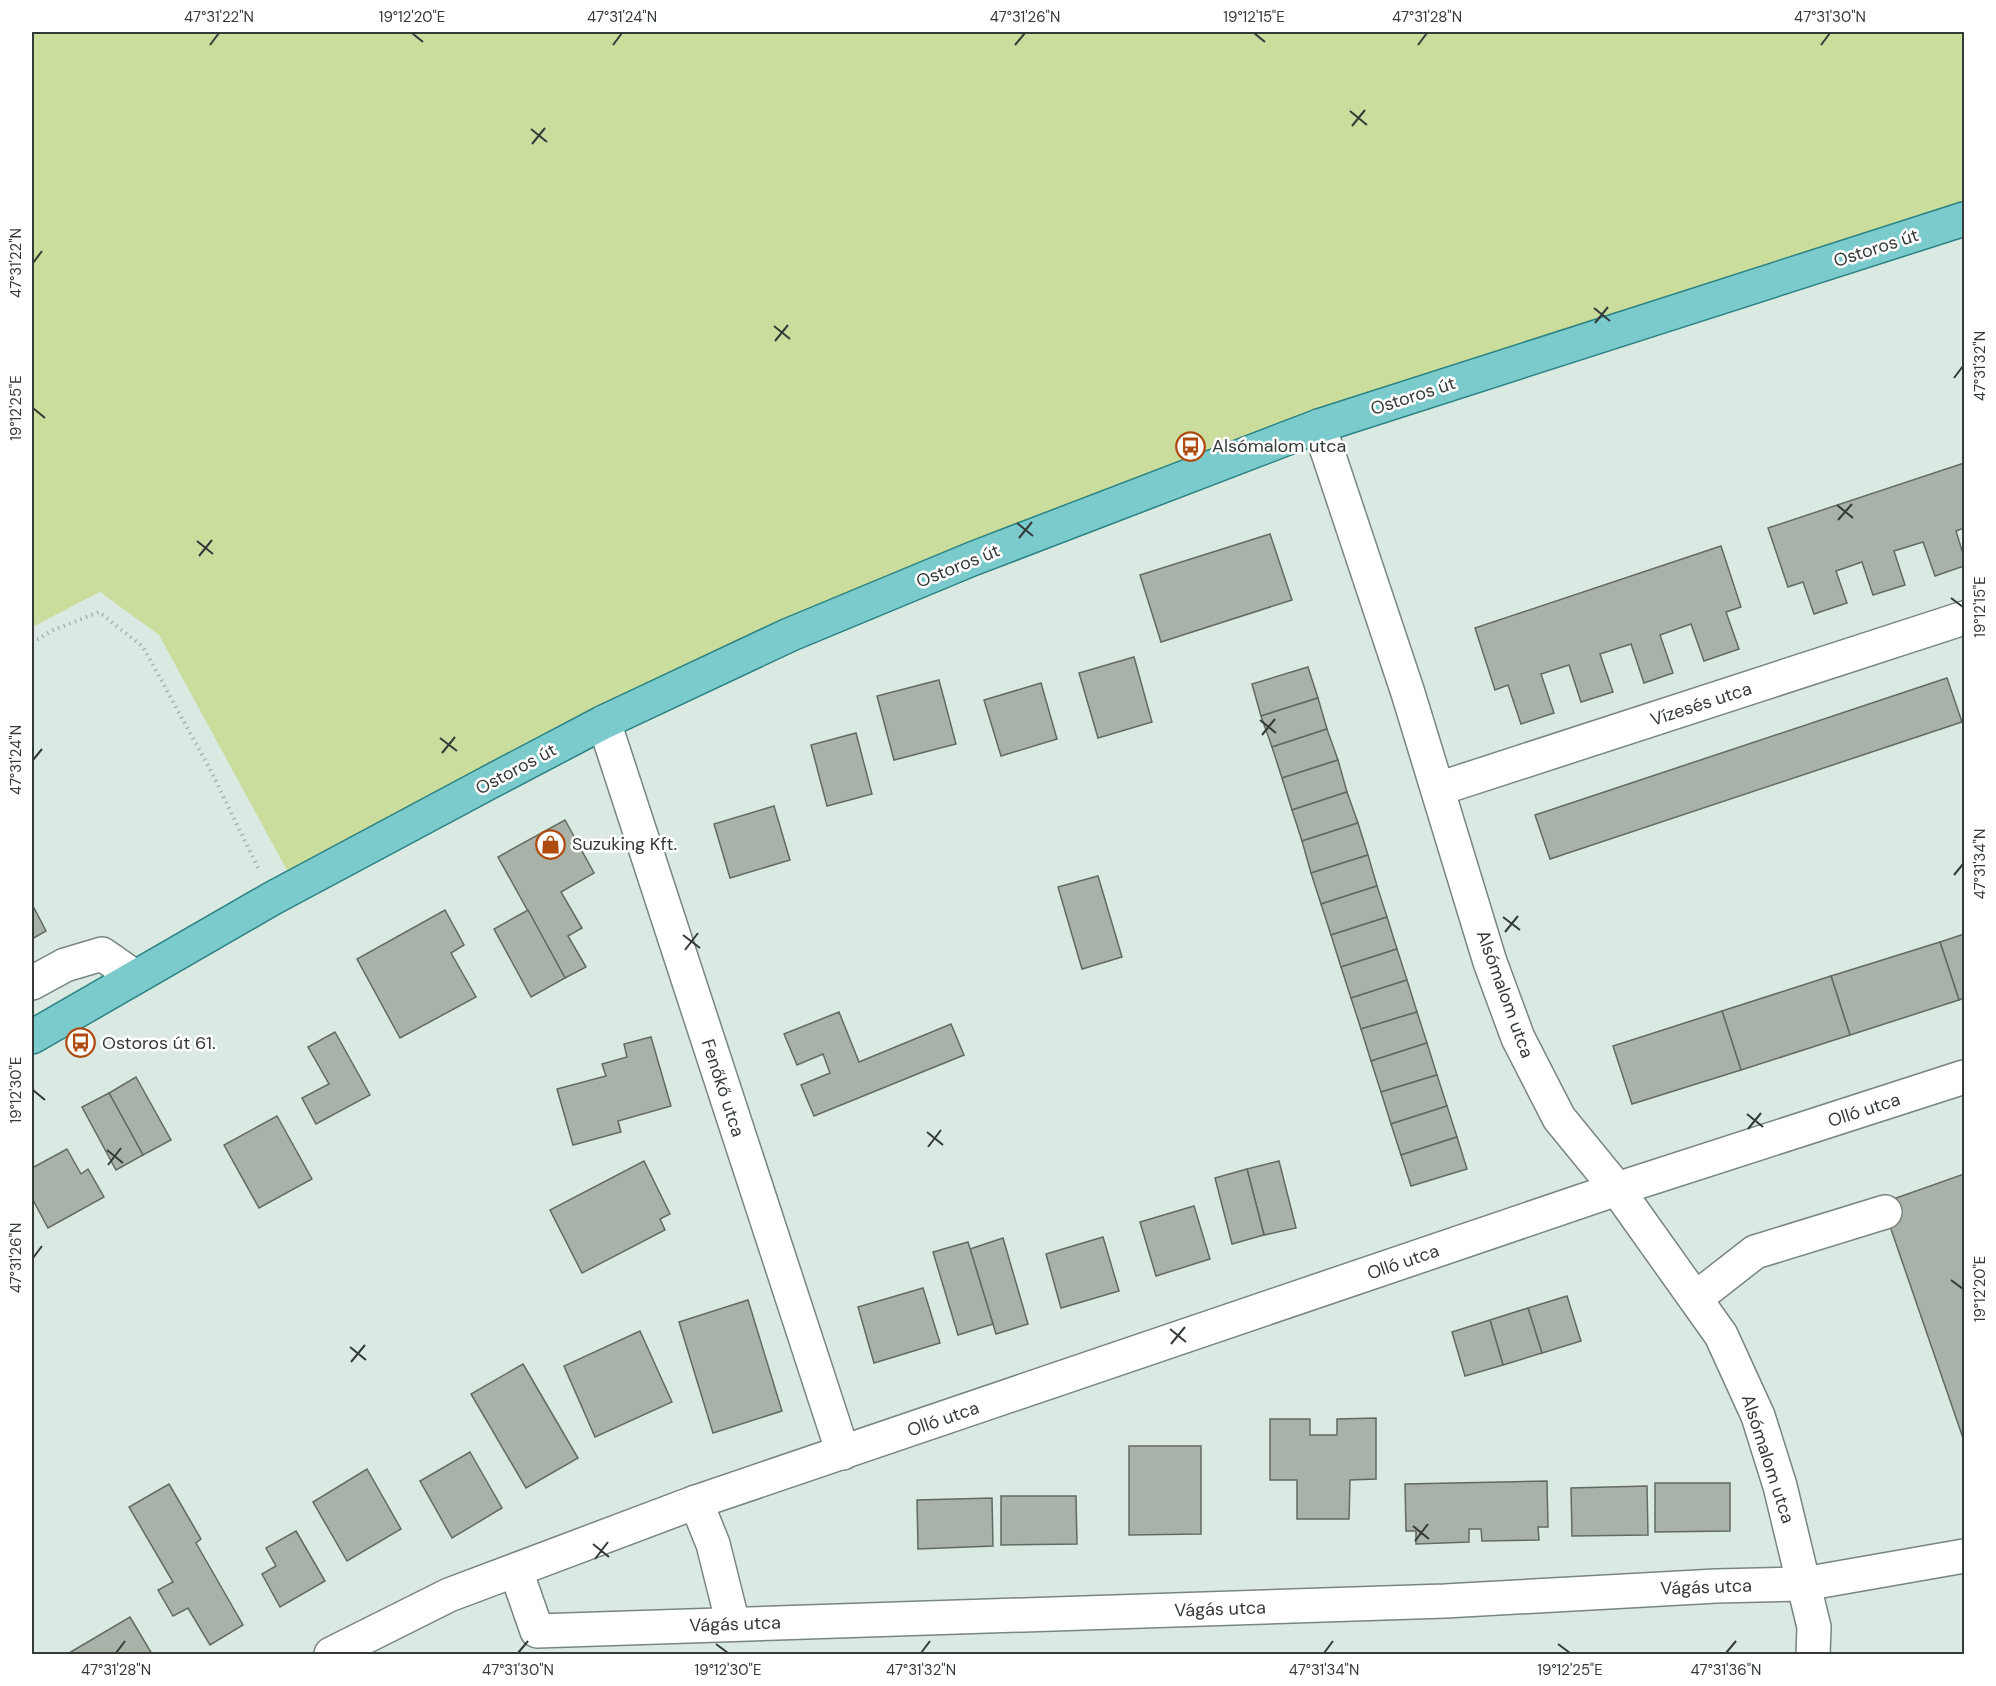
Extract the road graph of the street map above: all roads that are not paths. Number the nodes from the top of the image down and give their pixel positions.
1 (1965, 219) edge
2 (1319, 426) junction
3 (1965, 618) edge
4 (604, 722) junction
5 (1438, 789) junction
6 (135, 977) junction
7 (32, 983) edge
8 (32, 1037) edge
9 (1965, 1077) edge
10 (1617, 1189) junction
11 (1885, 1212) dead end
12 (1696, 1298) junction
13 (843, 1453) junction
14 (696, 1502) junction
15 (1965, 1556) edge
16 (516, 1571) junction
17 (1804, 1584) junction
18 (734, 1624) junction
19 (331, 1654) edge
20 (1814, 1654) edge

1 - 2 main road, Ostoros út
2 - 4 main road, Ostoros út
2 - 5 street, Alsómalom utca
3 - 5 street, Vízesés utca
4 - 6 main road, Ostoros út
4 - 13 street, Fenőkő utca
5 - 10 street, Alsómalom utca
6 - 7 street
6 - 8 main road, Ostoros út
9 - 10 street, Olló utca
10 - 12 street, Alsómalom utca
10 - 13 street, Olló utca
11 - 12 street
12 - 17 street, Alsómalom utca
13 - 14 street
14 - 16 street
14 - 18 street
15 - 17 street, Vágás utca
16 - 18 street, Vágás utca
16 - 19 street
17 - 18 street, Vágás utca
17 - 20 street, Alsómalom utca

